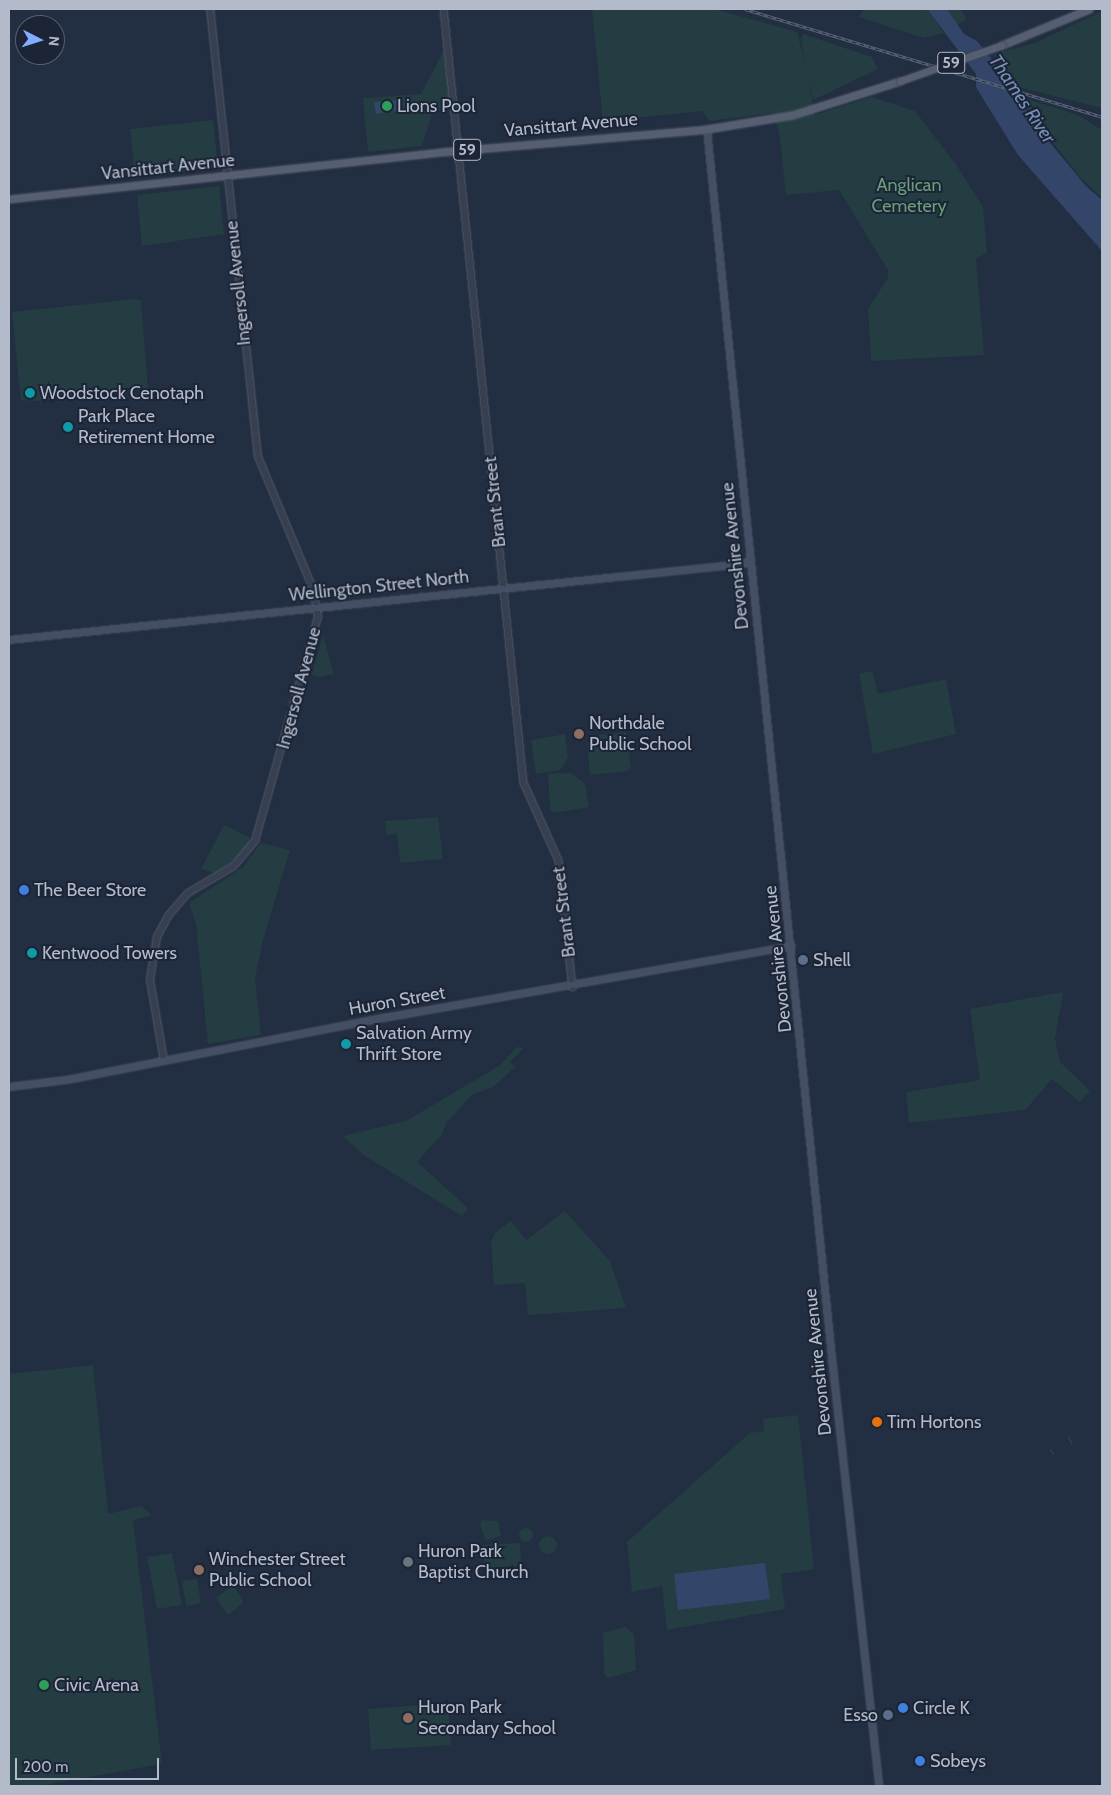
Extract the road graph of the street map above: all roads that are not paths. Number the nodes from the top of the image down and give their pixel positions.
1 (210, 9) edge
2 (444, 9) edge
3 (1089, 9) edge
4 (707, 129) junction
5 (458, 151) junction
6 (227, 176) junction
7 (9, 199) edge
8 (751, 560) junction
9 (503, 589) junction
10 (317, 608) junction
11 (9, 640) edge
12 (792, 946) junction
13 (573, 987) junction
14 (164, 1060) junction
15 (9, 1088) edge
16 (879, 1786) edge

1 - 6 street, Ingersoll Avenue
2 - 5 street, Brant Street
3 - 4 main road, Vansittart Avenue / 59, bridge
4 - 5 main road, Vansittart Avenue / 59
4 - 8 main road, Devonshire Avenue
5 - 6 main road, Vansittart Avenue / 59
5 - 9 street, Brant Street
6 - 7 main road, Vansittart Avenue / 59
6 - 10 street, Ingersoll Avenue
8 - 9 main road, Wellington Street North
8 - 12 main road, Devonshire Avenue
9 - 10 main road, Wellington Street North
9 - 13 street, Brant Street
10 - 11 main road, Wellington Street North
10 - 14 street, Ingersoll Avenue
12 - 13 main road, Huron Street
12 - 16 main road, Devonshire Avenue
13 - 14 main road, Huron Street
14 - 15 main road, Huron Street

